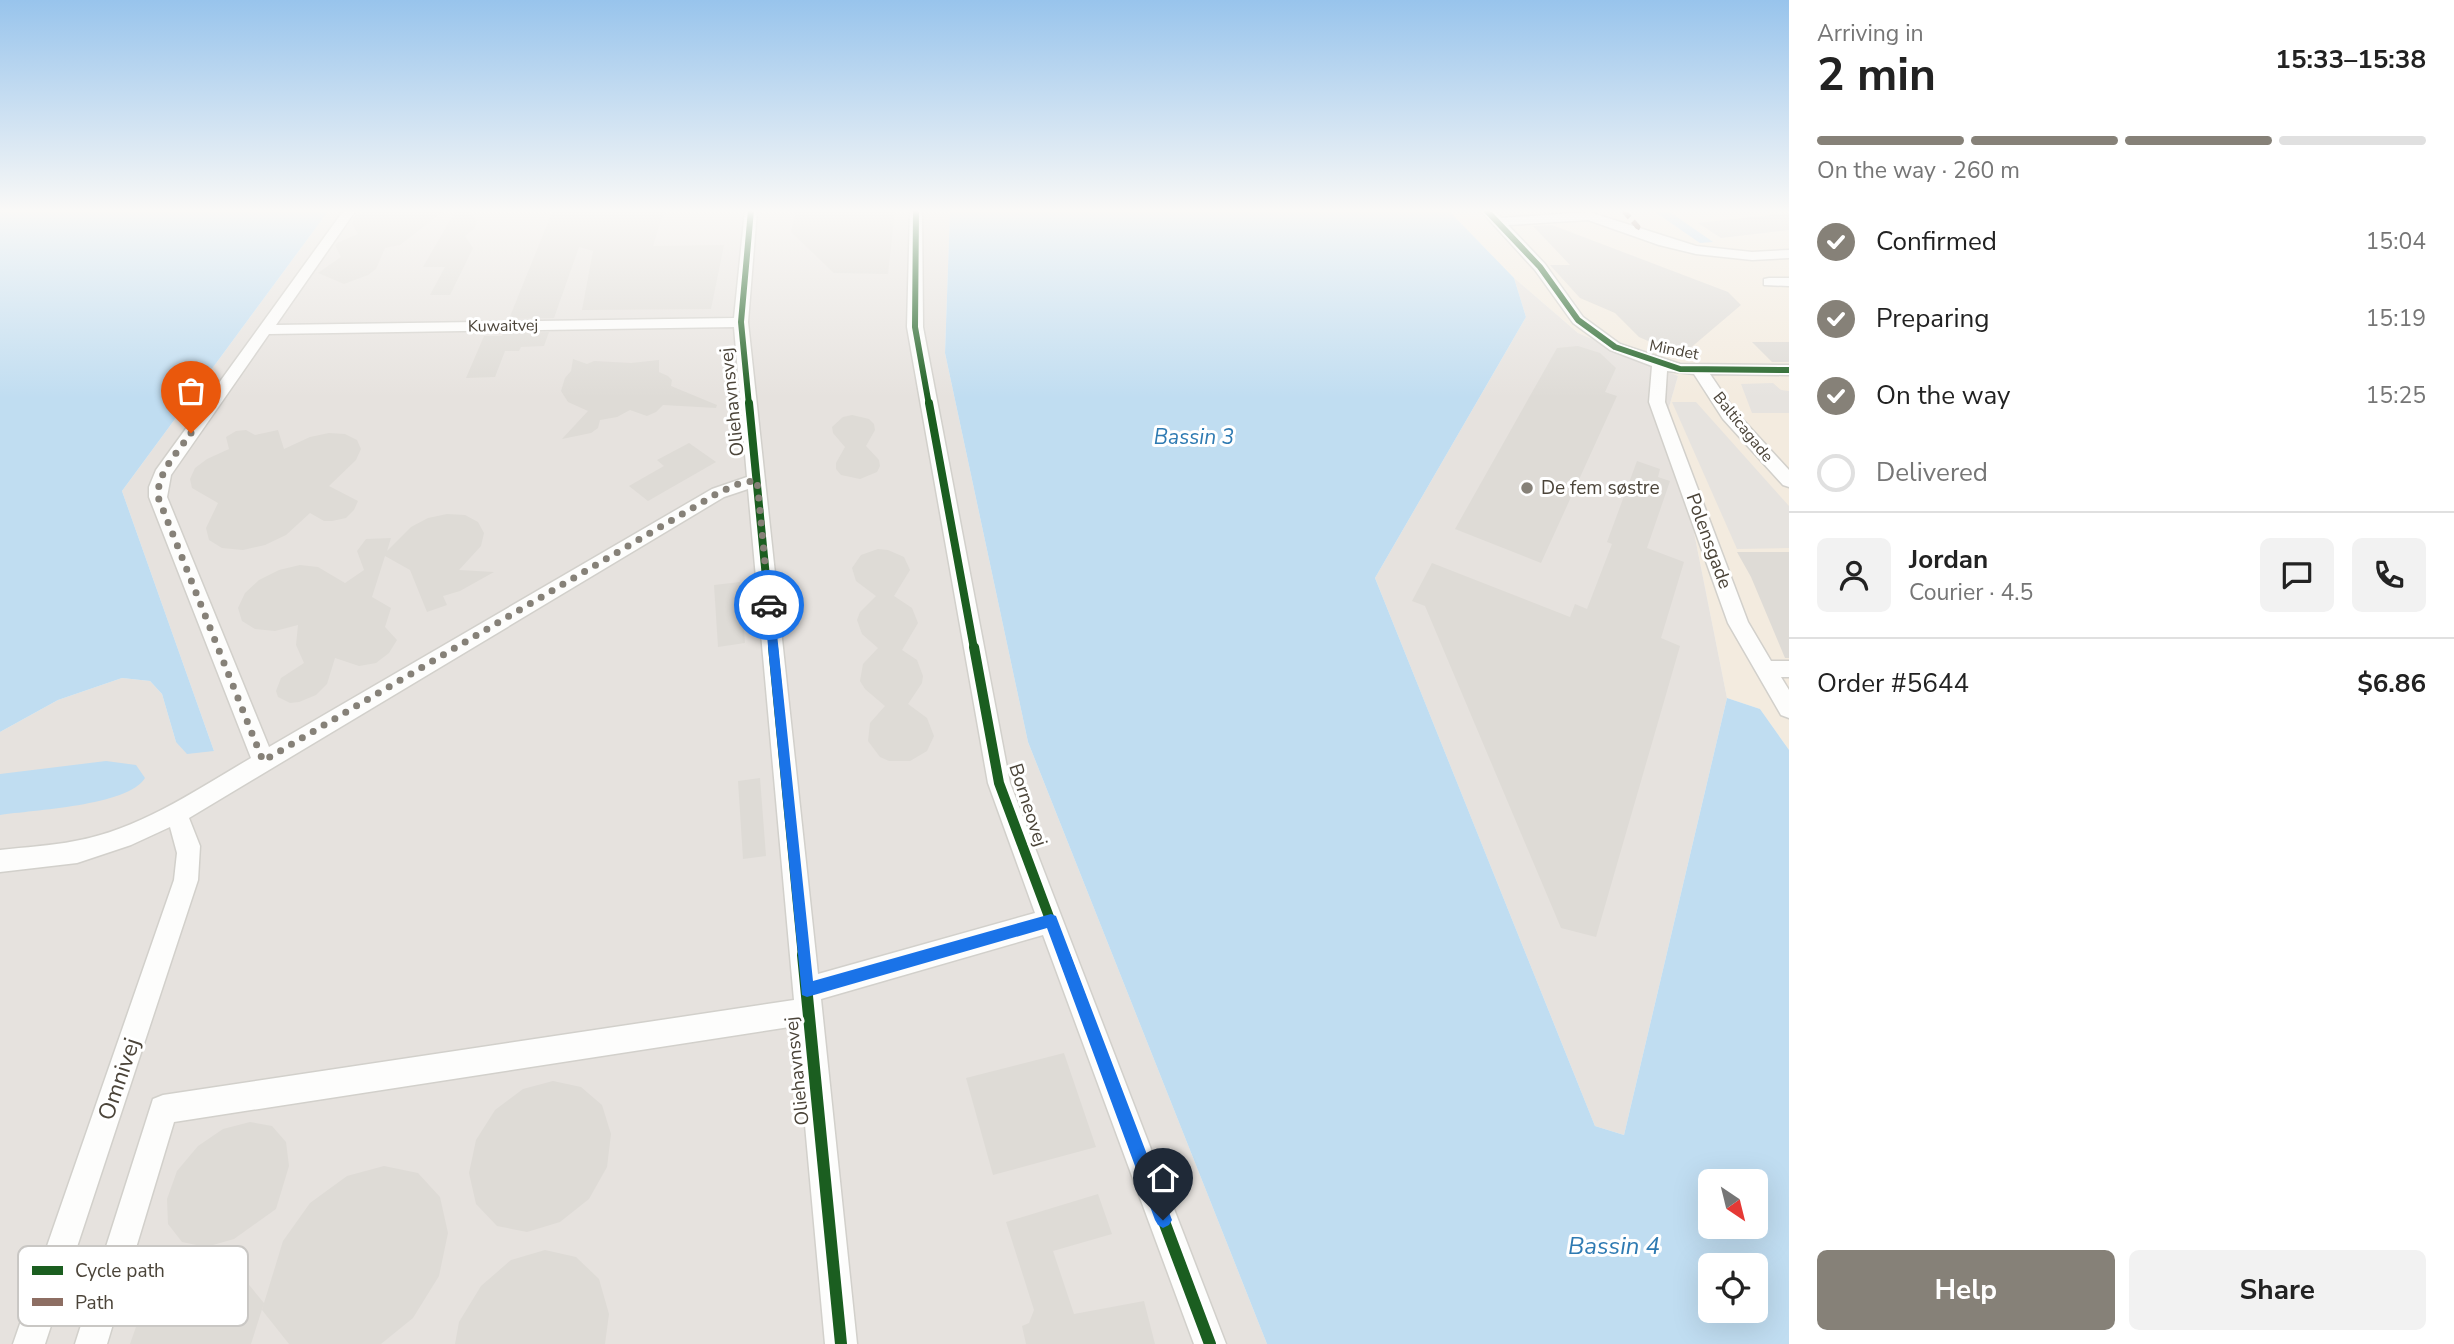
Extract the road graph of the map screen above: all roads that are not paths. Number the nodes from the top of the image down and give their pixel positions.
1 (305, 273) edge
2 (745, 273) edge
3 (915, 273) edge
4 (1544, 273) edge
5 (1769, 282) dead end
6 (1789, 282) edge
7 (741, 322) junction
8 (264, 330) junction
9 (1660, 364) junction
10 (1785, 368) edge
11 (1699, 370) junction
12 (757, 480) junction
13 (1789, 481) edge
14 (1789, 668) edge
15 (1766, 669) junction
16 (1789, 709) edge
17 (263, 761) junction
18 (175, 814) junction
19 (0, 861) edge
20 (1051, 921) junction
21 (808, 1001) junction
22 (62, 1246) edge
23 (121, 1246) edge
24 (35, 1326) edge
25 (97, 1326) edge
26 (29, 1344) edge
27 (91, 1344) edge
28 (842, 1344) edge
29 (1210, 1344) edge

1 - 8 street
2 - 7 street, Oliehavnsvej
3 - 20 street, Borneovej
4 - 9 street, Mindet
5 - 6 street
7 - 8 street, Kuwaitvej
7 - 12 street, Oliehavnsvej
8 - 17 street
9 - 11 street, Mindet
9 - 15 street, Polensgade
10 - 11 street, Mindet
11 - 13 street, Balticagade
12 - 17 street
12 - 21 street, Oliehavnsvej
14 - 15 street
15 - 16 street, Polensgade
17 - 18 street
18 - 19 street
18 - 22 street, Omnivej
20 - 21 street
20 - 29 street, Borneovej
21 - 23 street
21 - 28 street, Oliehavnsvej
24 - 26 street, Omnivej
25 - 27 street

